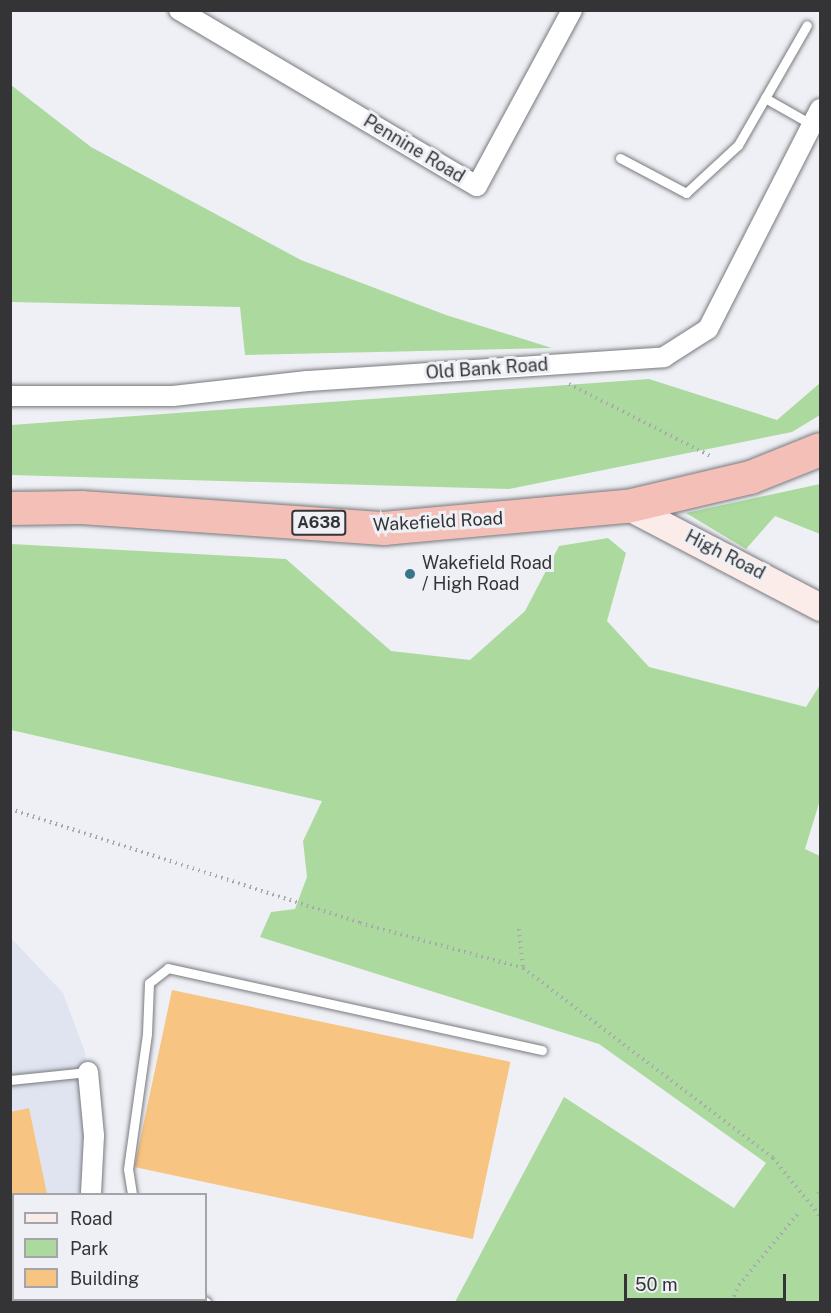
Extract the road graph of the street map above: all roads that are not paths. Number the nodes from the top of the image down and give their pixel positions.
1 (179, 10) edge
2 (572, 10) edge
3 (807, 25) dead end
4 (765, 98) junction
5 (817, 121) edge
6 (620, 158) dead end
7 (10, 396) edge
8 (820, 449) edge
9 (627, 506) junction
10 (10, 508) edge
11 (820, 607) edge
12 (542, 1050) dead end
13 (88, 1072) joint
14 (10, 1080) edge
15 (91, 1193) edge
16 (132, 1193) edge

1 - 2 street, Pennine Road
3 - 4 lane
4 - 5 lane
4 - 6 lane
5 - 7 street, Old Bank Road
8 - 9 highway, Wakefield Road / A638
9 - 10 highway, Wakefield Road / A638
9 - 11 street, High Road
12 - 16 lane
13 - 14 lane
13 - 15 street

